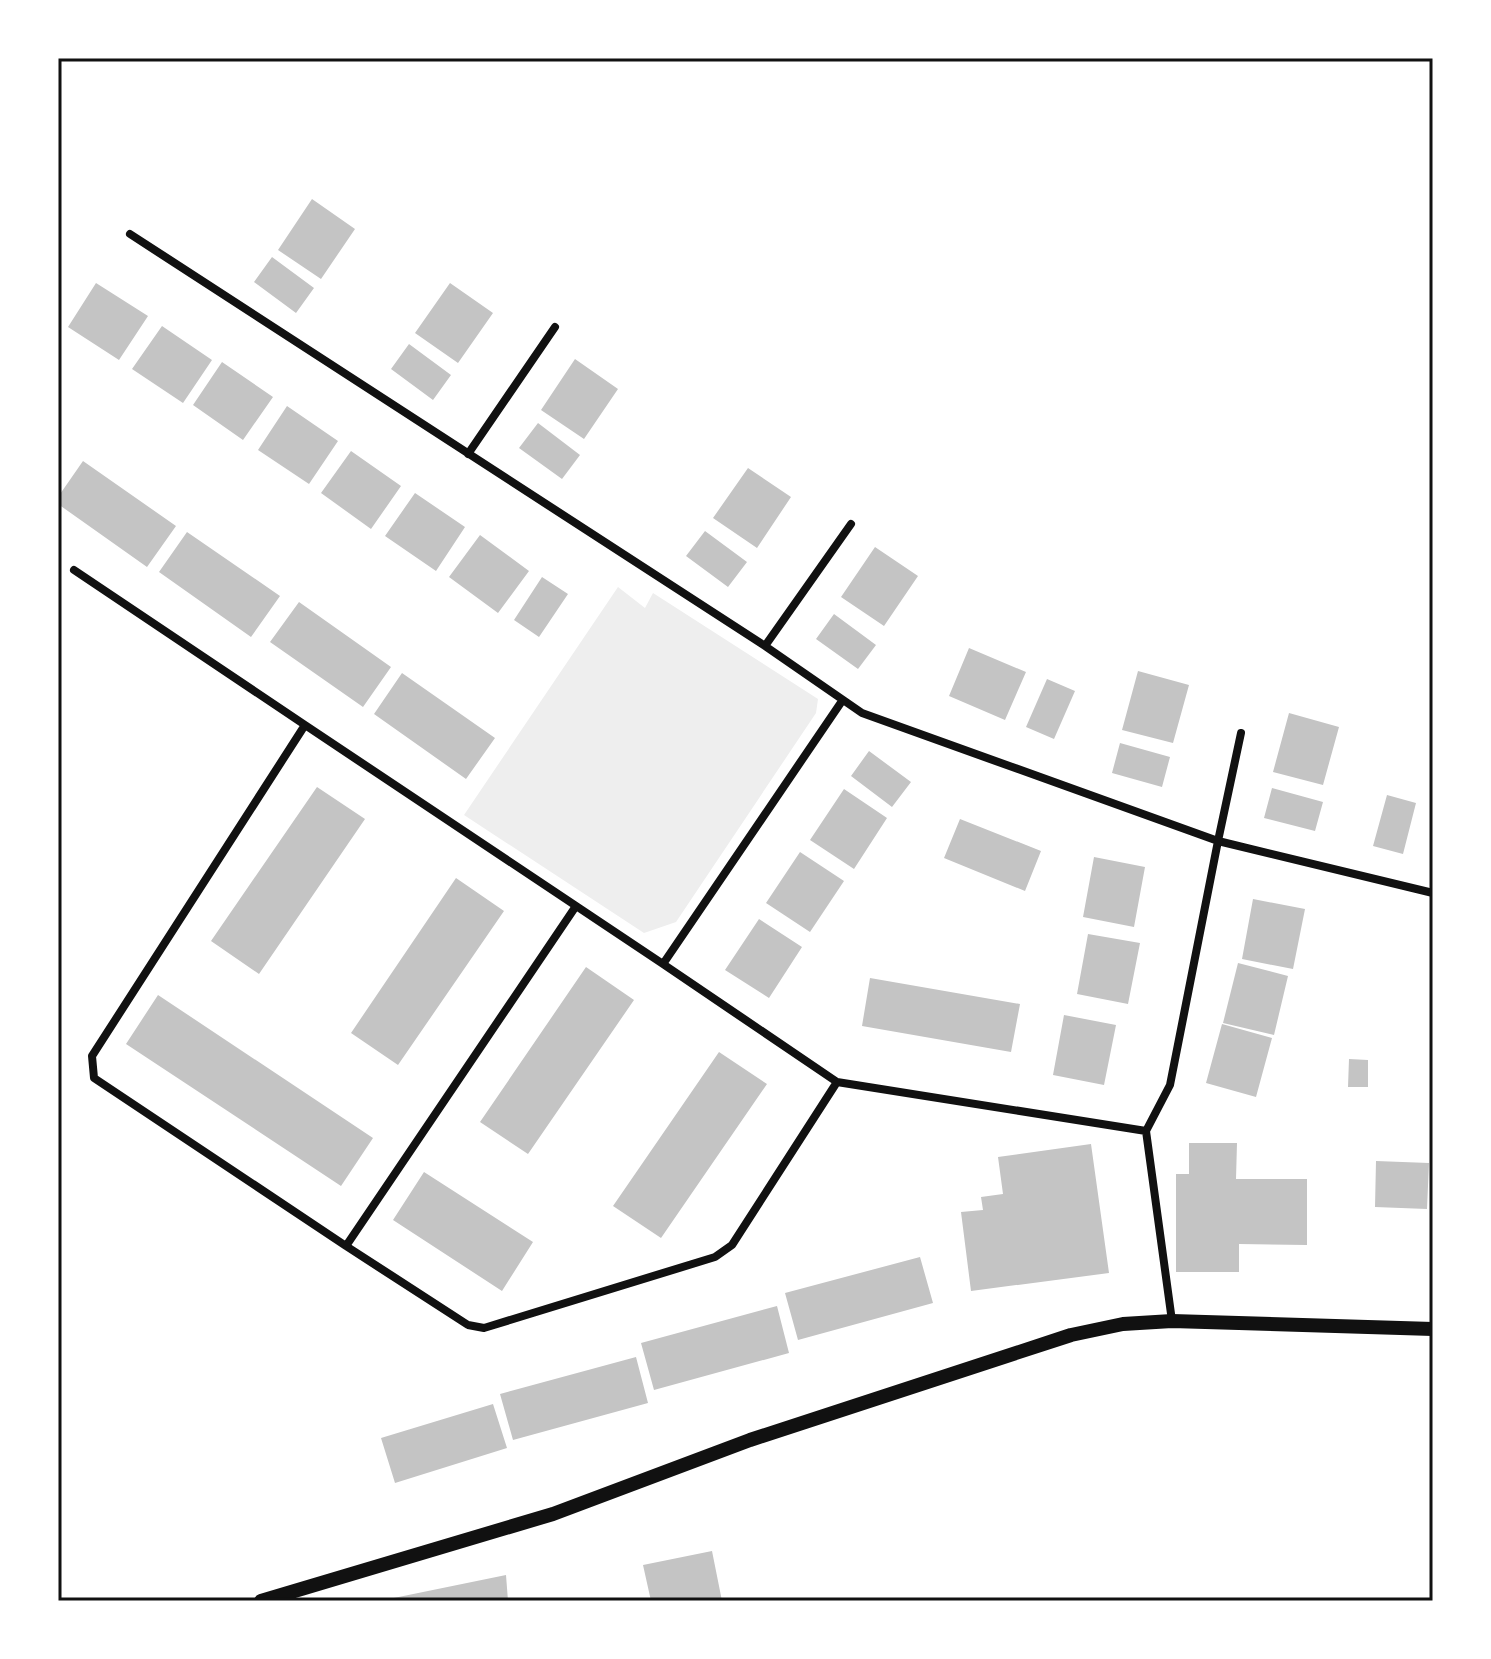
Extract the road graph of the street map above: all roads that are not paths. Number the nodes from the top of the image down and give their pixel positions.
1 (130, 234) dead end
2 (555, 327) dead end
3 (468, 454) junction
4 (851, 524) dead end
5 (74, 570) dead end
6 (765, 646) junction
7 (842, 701) junction
8 (305, 725) junction
9 (1241, 733) dead end
10 (1218, 841) junction
11 (1433, 893) edge
12 (576, 906) junction
13 (663, 964) junction
14 (837, 1082) junction
15 (1146, 1131) junction
16 (346, 1246) junction
17 (1172, 1321) junction
18 (1433, 1329) edge
19 (261, 1601) edge

1 - 3 street
2 - 3 street
3 - 6 street
4 - 6 street
5 - 8 street
6 - 7 street
7 - 10 street
7 - 13 street
8 - 12 street
8 - 16 street
9 - 10 street
10 - 11 street
10 - 15 street
12 - 13 street
12 - 16 street
13 - 14 street
14 - 15 street
14 - 16 street
15 - 17 street
17 - 18 street
17 - 19 street

